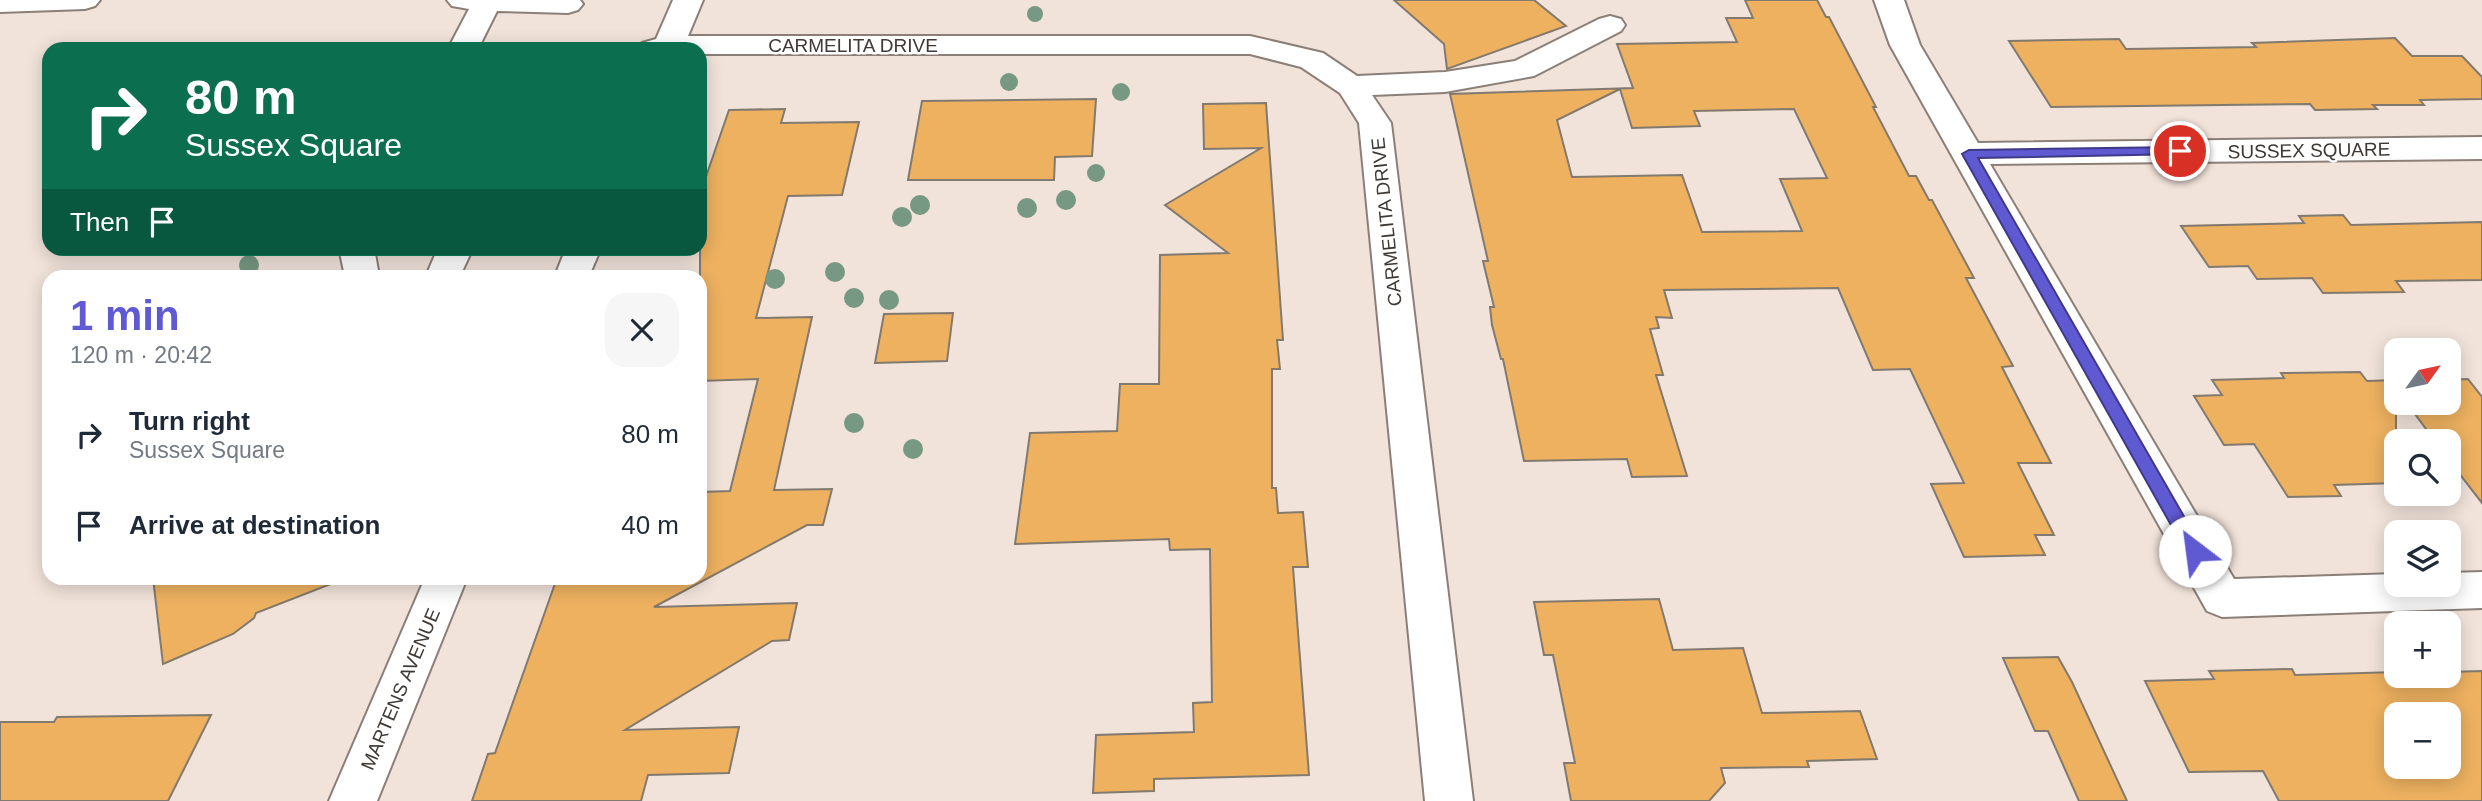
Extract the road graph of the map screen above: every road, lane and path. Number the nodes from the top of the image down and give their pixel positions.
1 (85, 0) edge
2 (688, 0) edge
3 (1889, 0) edge
4 (474, 1) edge
5 (0, 3) edge
6 (568, 4) dead end
7 (1610, 25) dead end
8 (465, 42) edge
9 (666, 42) edge
10 (707, 48) edge
11 (1351, 86) junction
12 (2482, 148) edge
13 (1969, 154) junction
14 (443, 585) edge
15 (2482, 590) edge
16 (353, 801) edge
17 (1449, 801) edge

1 - 5 street
2 - 9 street
3 - 13 street
4 - 6 street
4 - 8 street
7 - 11 street
10 - 11 street, CARMELITA DRIVE
11 - 17 street, CARMELITA DRIVE
12 - 13 street, SUSSEX SQUARE
13 - 15 street
14 - 16 street, MARTENS AVENUE

